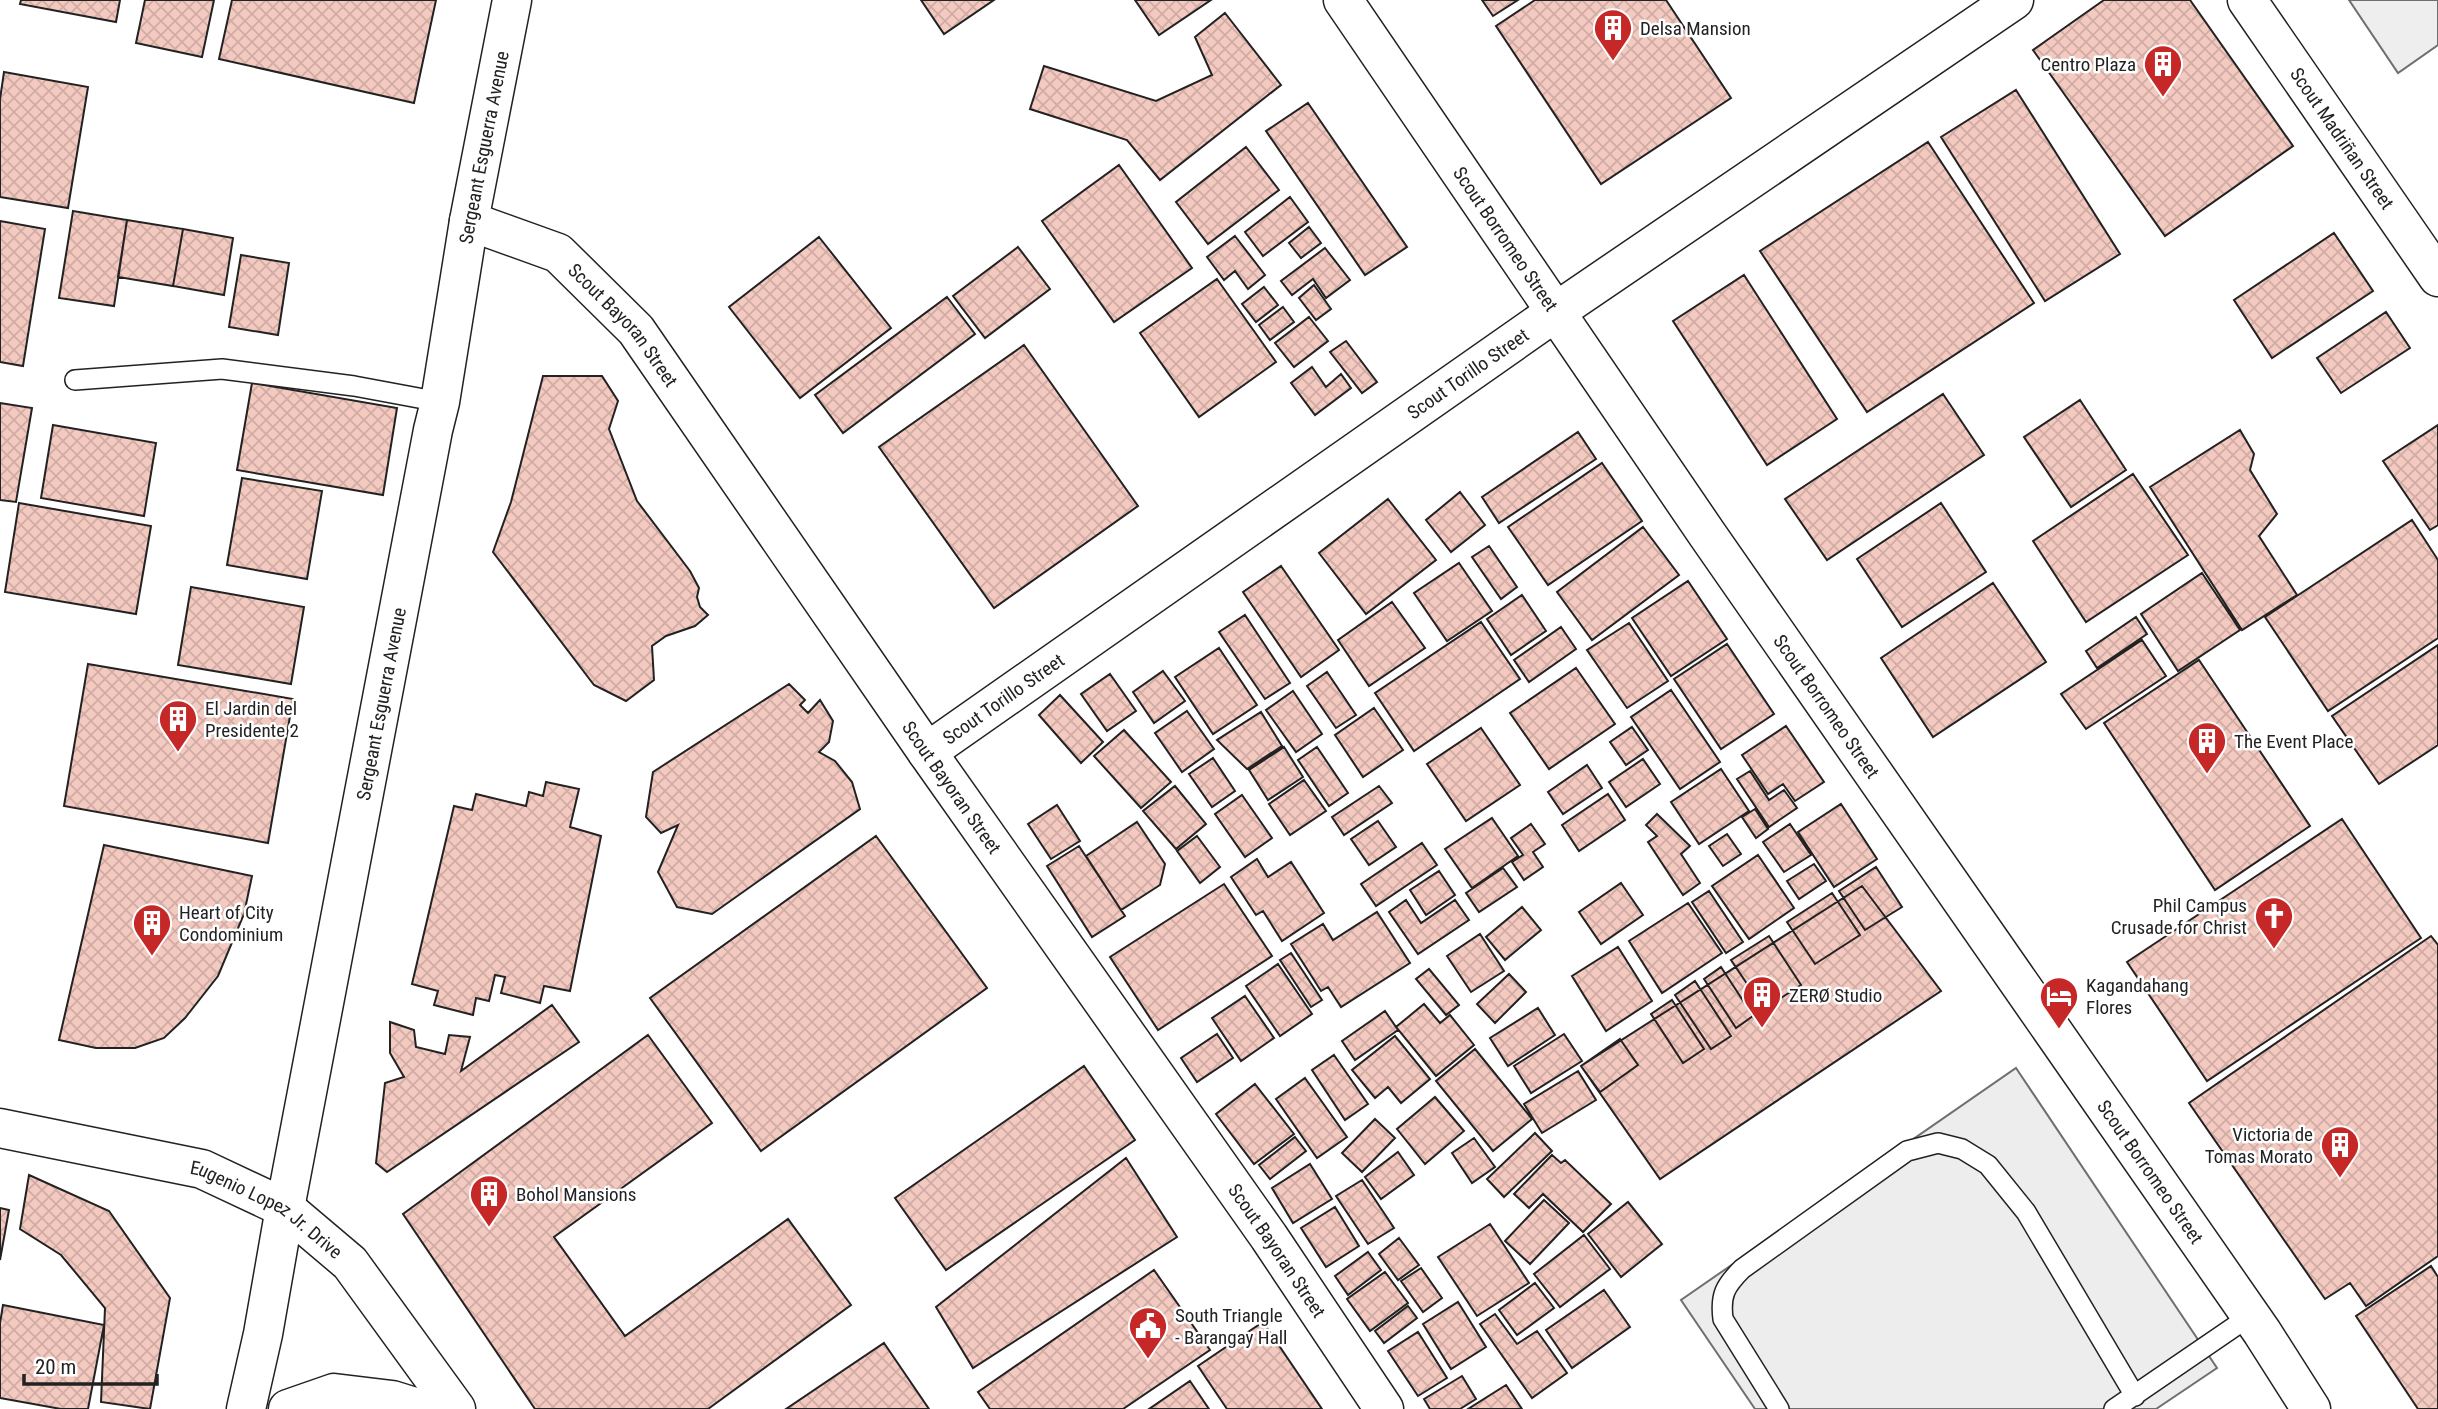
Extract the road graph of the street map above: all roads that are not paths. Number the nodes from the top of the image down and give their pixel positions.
1 (512, 0) edge
2 (1343, 0) edge
3 (2014, 0) edge
4 (2247, 0) edge
5 (469, 221) junction
6 (2438, 277) edge
7 (1557, 311) junction
8 (75, 380) dead end
9 (440, 402) junction
10 (927, 752) junction
11 (0, 1128) edge
12 (285, 1208) junction
13 (2250, 1316) junction
14 (2135, 1396) junction
15 (246, 1409) edge
16 (288, 1409) edge
17 (421, 1409) edge
18 (456, 1409) edge
19 (1384, 1409) edge
20 (1779, 1409) edge
21 (2114, 1409) edge
22 (2311, 1409) edge

1 - 5 street, Sergeant Esguerra Avenue
2 - 7 street, Scout Borromeo Street
3 - 7 street, Scout Torillo Street
4 - 6 street, Scout Madriñan Street
5 - 9 street, Sergeant Esguerra Avenue
5 - 10 street, Scout Bayoran Street
7 - 10 street, Scout Torillo Street
7 - 13 street, Scout Borromeo Street
8 - 9 lane
9 - 12 street, Sergeant Esguerra Avenue
10 - 19 street, Scout Bayoran Street
11 - 12 street, Eugenio Lopez Jr. Drive
12 - 15 street, Sergeant Esguerra Avenue
12 - 18 street, Eugenio Lopez Jr. Drive
13 - 14 lane
13 - 22 street, Scout Borromeo Street
14 - 20 lane
14 - 21 lane
16 - 17 street

